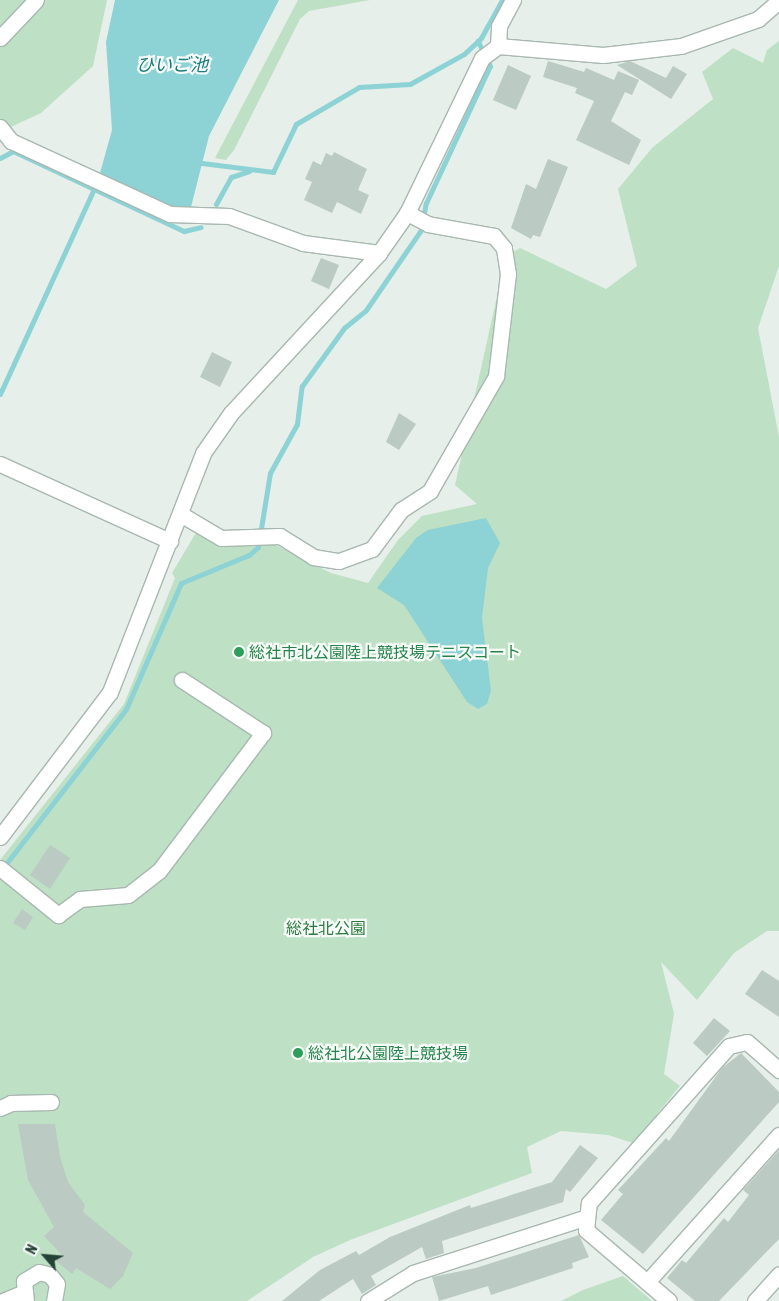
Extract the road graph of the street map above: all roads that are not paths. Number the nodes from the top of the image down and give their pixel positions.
1 (36, 0) edge
2 (513, 0) edge
3 (779, 1) edge
4 (0, 38) edge
5 (489, 52) junction
6 (0, 127) edge
7 (6, 143) edge
8 (418, 219) junction
9 (380, 253) junction
10 (0, 464) edge
11 (182, 515) junction
12 (170, 540) junction
13 (182, 680) dead end
14 (0, 837) edge
15 (3, 870) edge
16 (779, 1070) edge
17 (51, 1102) dead end
18 (0, 1108) edge
19 (779, 1135) edge
20 (584, 1218) junction
21 (779, 1274) edge
22 (647, 1282) junction
23 (24, 1297) edge
24 (2, 1301) edge
25 (54, 1301) edge
26 (368, 1301) edge
27 (669, 1301) edge
28 (756, 1301) edge

1 - 4 street
2 - 5 street
3 - 5 street
5 - 8 street
6 - 7 street
7 - 9 street
8 - 9 street
8 - 11 street
9 - 11 street
10 - 12 street
11 - 12 street
12 - 14 street
13 - 15 street
16 - 20 street
17 - 18 street
19 - 22 street
20 - 22 street
20 - 26 street
21 - 28 street
22 - 27 street
23 - 24 street
23 - 25 street

